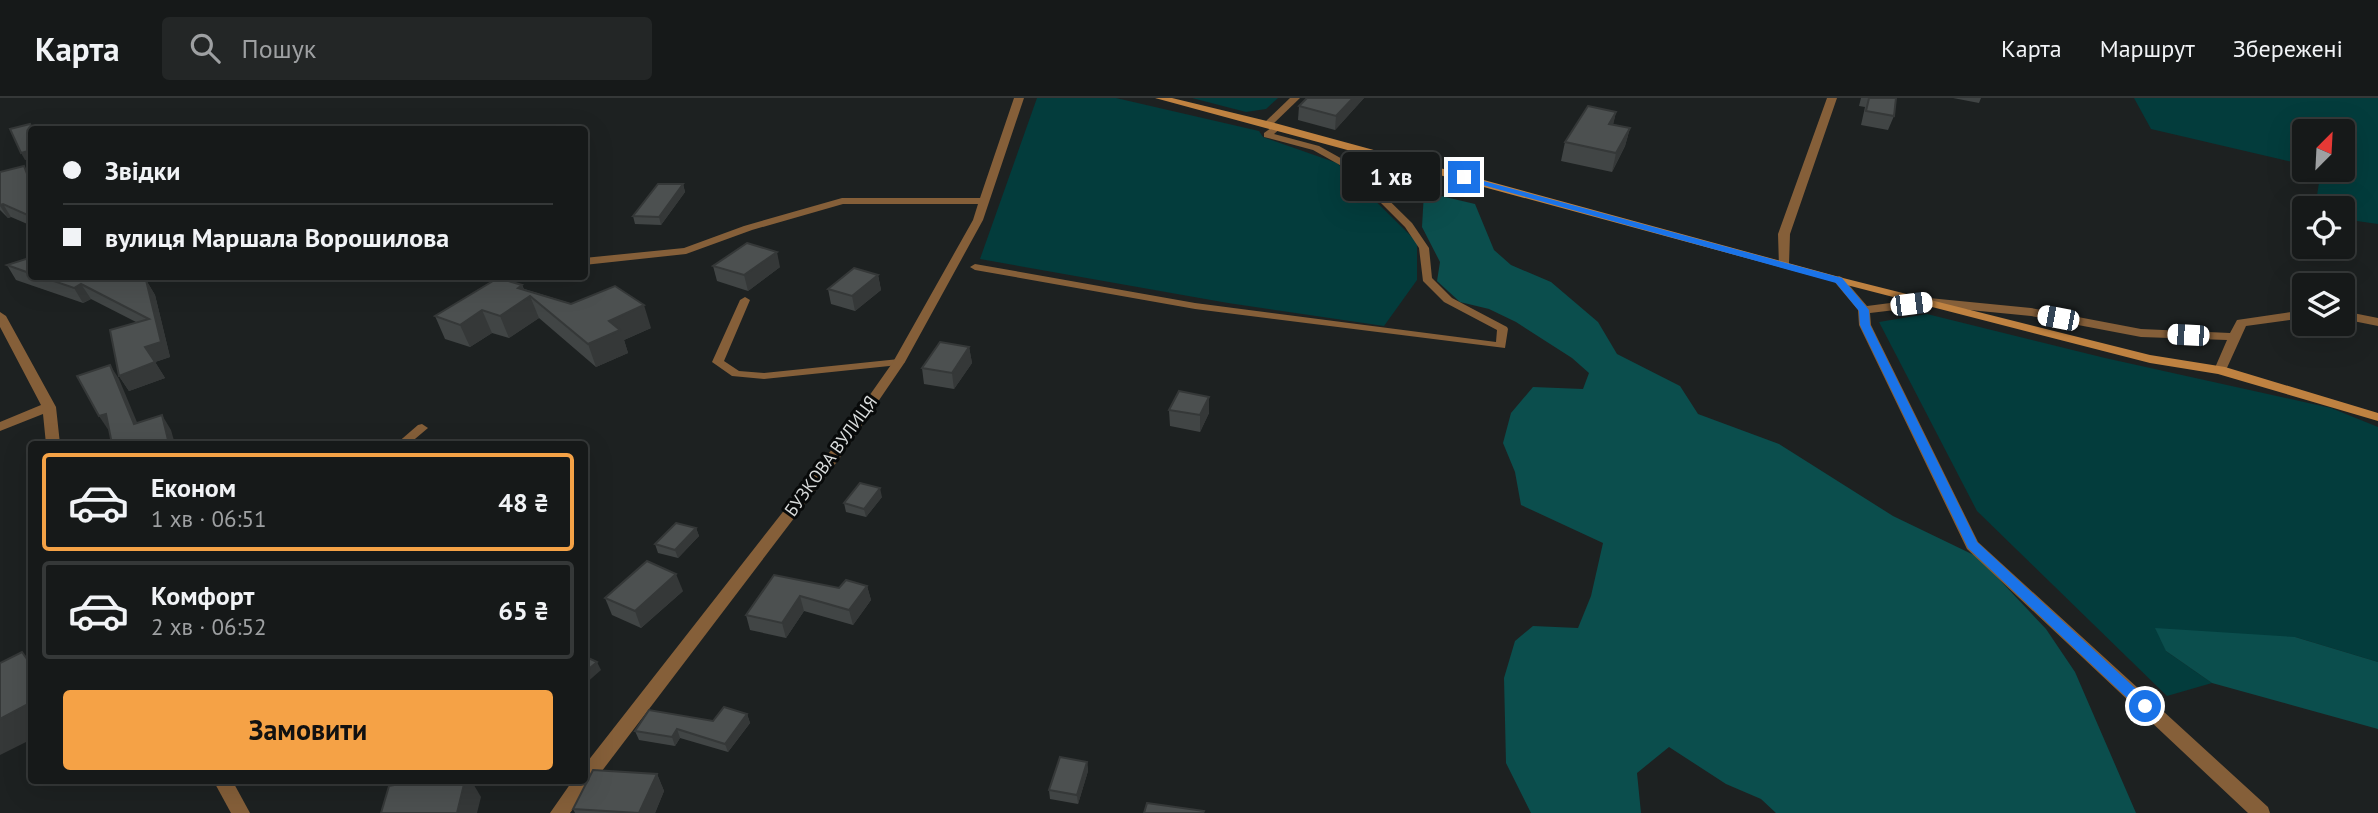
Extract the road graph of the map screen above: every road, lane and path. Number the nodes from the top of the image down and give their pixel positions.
1 (1019, 98) edge
2 (1160, 98) edge
3 (1295, 98) edge
4 (1832, 98) edge
5 (1273, 125) junction
6 (985, 201) junction
7 (588, 262) edge
8 (1783, 264) junction
9 (975, 267) dead end
10 (1839, 281) junction
11 (746, 300) dead end
12 (1929, 302) junction
13 (1864, 310) junction
14 (0, 316) edge
15 (2292, 316) edge
16 (2355, 317) edge
17 (2378, 322) edge
18 (2236, 337) junction
19 (899, 362) junction
20 (2221, 370) junction
21 (49, 407) junction
22 (2378, 417) edge
23 (0, 427) edge
24 (422, 428) dead end
25 (53, 441) edge
26 (406, 441) edge
27 (588, 775) edge
28 (224, 784) edge
29 (581, 784) edge
30 (241, 813) edge
31 (559, 813) edge
32 (2261, 813) edge

1 - 6 street, БУЗКОВА ВУЛИЦЯ
2 - 5 street
3 - 5 street
4 - 8 street
5 - 8 street
5 - 9 lane
6 - 7 street
6 - 19 street, БУЗКОВА ВУЛИЦЯ
8 - 10 street
10 - 12 street
10 - 13 street
11 - 19 lane
12 - 13 street
12 - 18 street
12 - 20 street
13 - 32 street
14 - 21 street
15 - 18 street
16 - 17 street
18 - 20 street
19 - 27 street, БУЗКОВА ВУЛИЦЯ
20 - 22 street
21 - 23 street
21 - 25 street
24 - 26 lane
28 - 30 street
29 - 31 street, БУЗКОВА ВУЛИЦЯ

